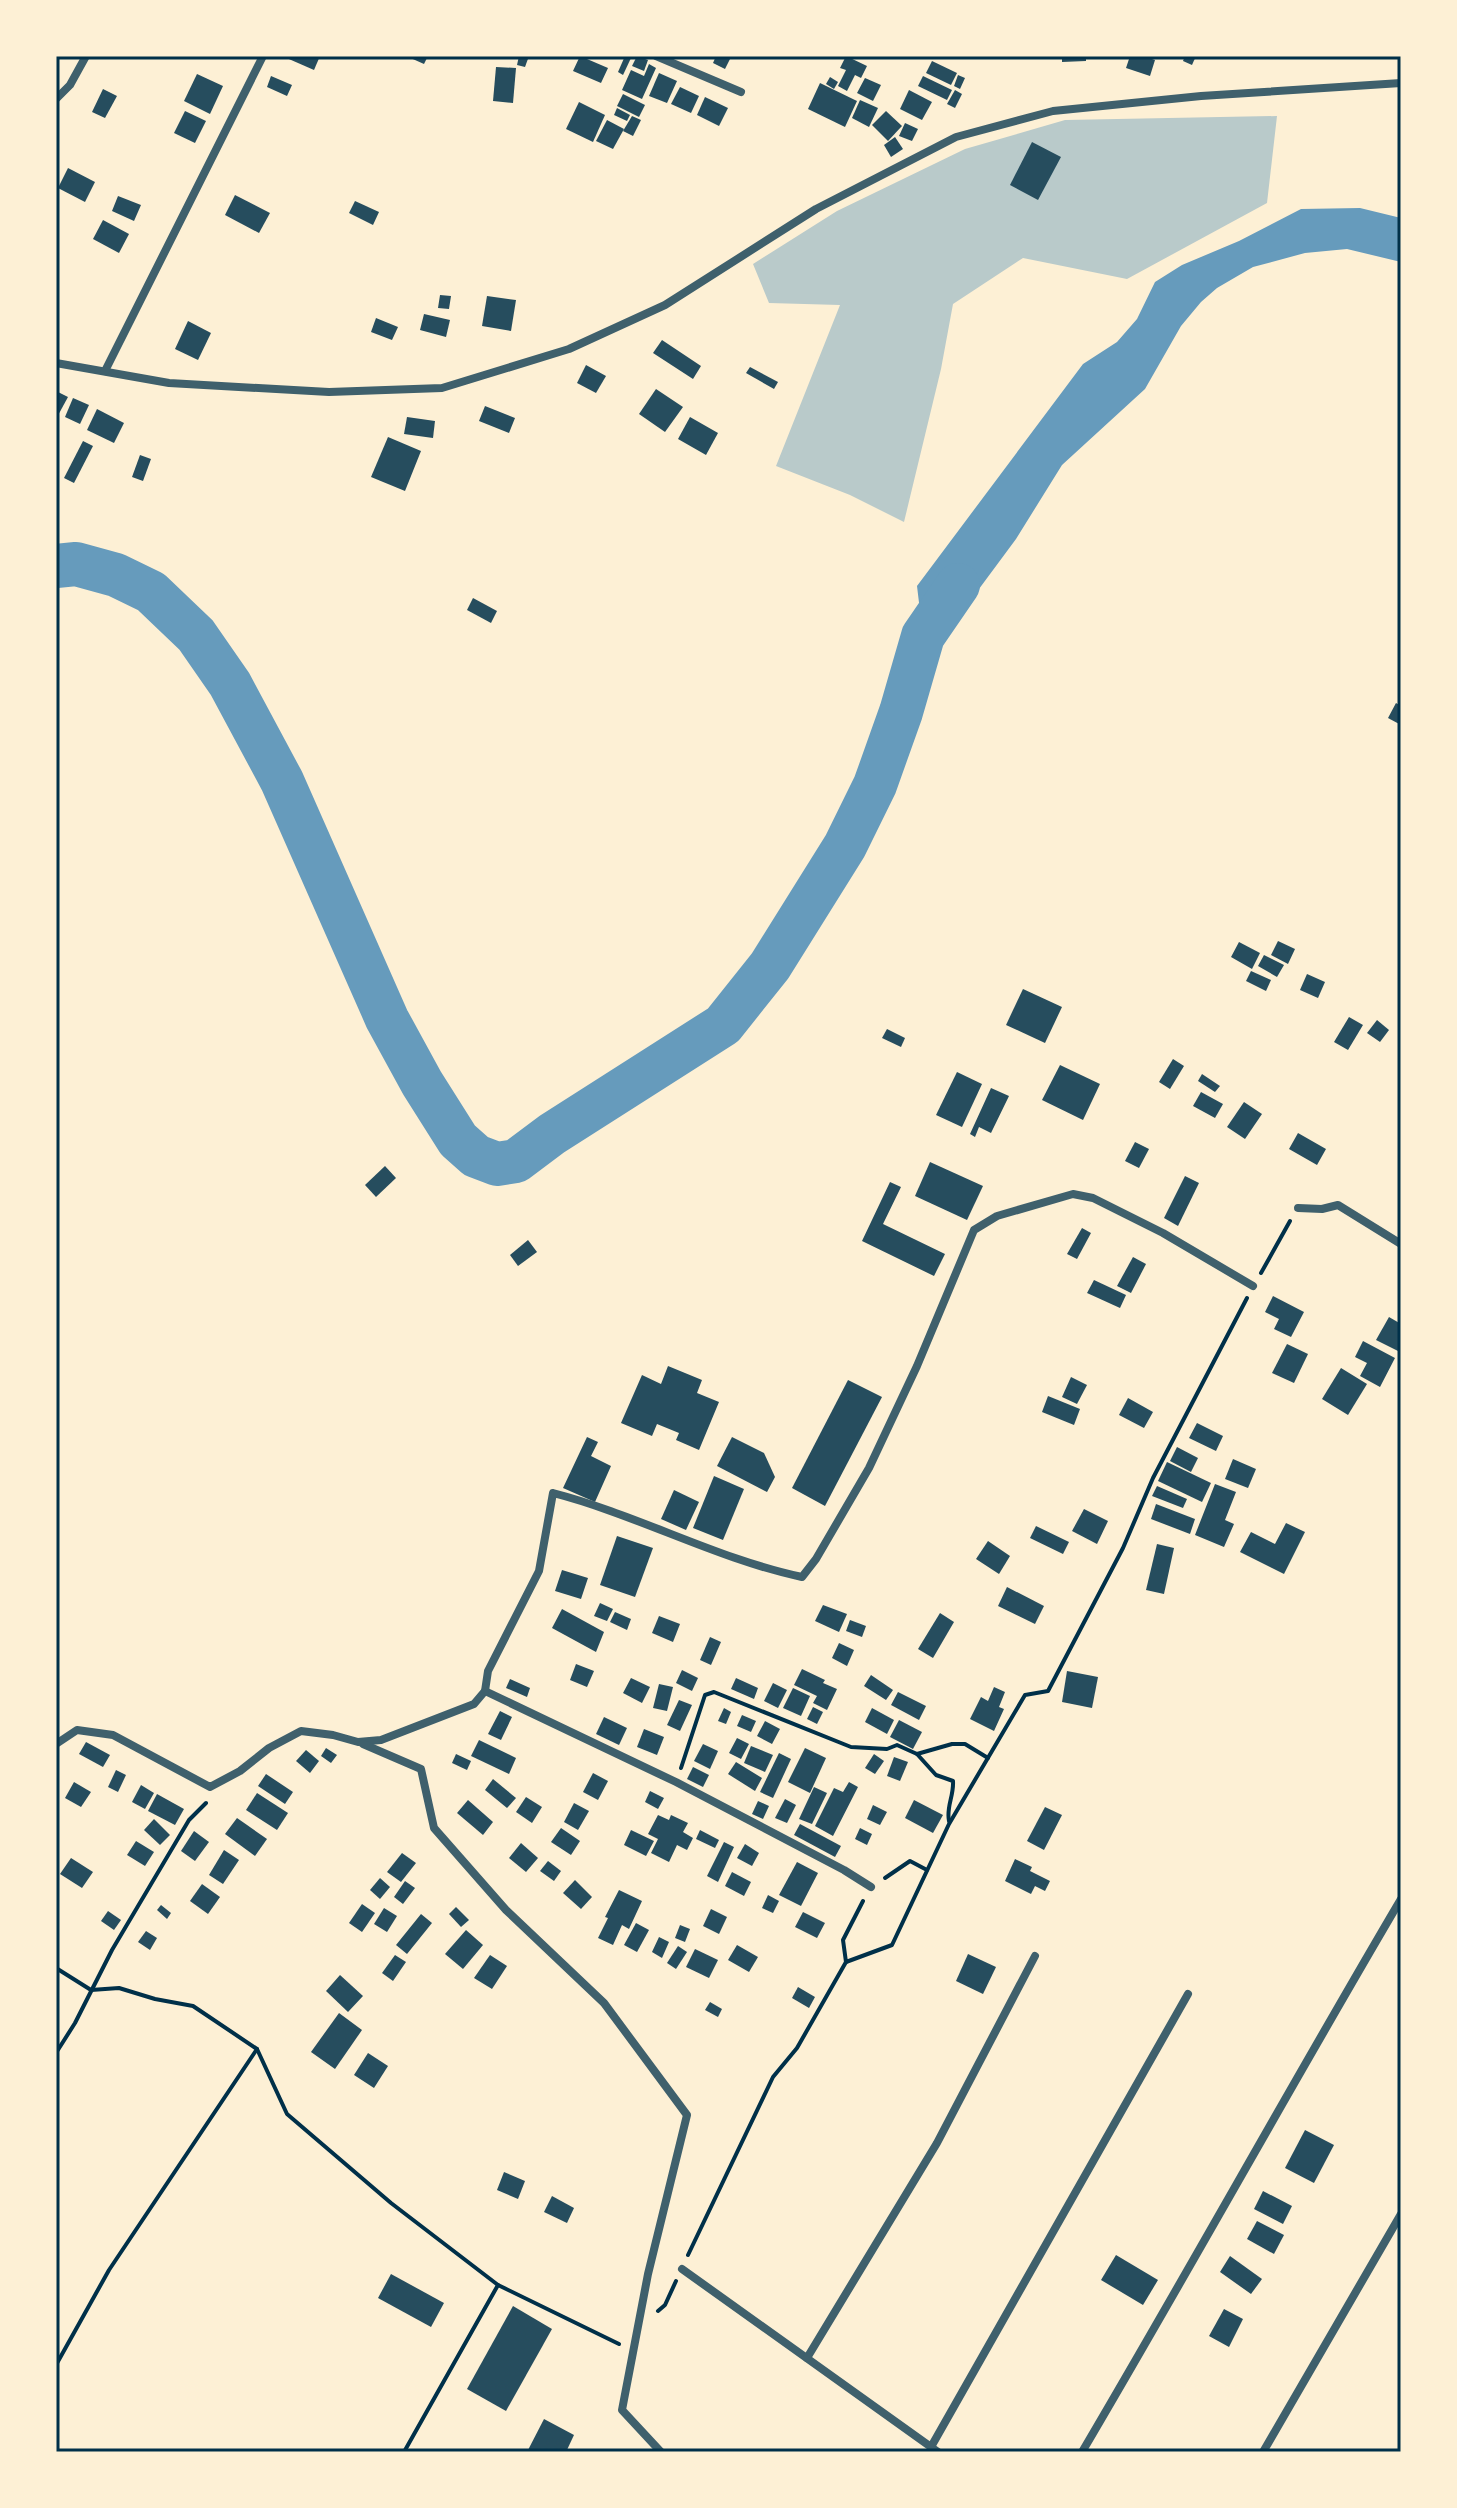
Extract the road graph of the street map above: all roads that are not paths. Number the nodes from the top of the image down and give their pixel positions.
1 (86, 56) edge
2 (263, 56) edge
3 (656, 56) edge
4 (1401, 83) edge
5 (741, 92) dead end
6 (56, 99) edge
7 (56, 363) edge
8 (105, 371) junction
9 (1298, 1208) road end
10 (1401, 1244) edge
11 (1253, 1286) road end
12 (485, 1691) junction
13 (358, 1742) junction
14 (56, 1744) edge
15 (871, 1887) road end
16 (1401, 1899) edge
17 (1035, 1956) dead end
18 (1188, 1994) dead end
19 (1401, 2214) edge
20 (682, 2269) road end
21 (807, 2358) junction
22 (934, 2449) edge
23 (661, 2452) edge
24 (1082, 2452) edge
25 (1263, 2452) edge

1 - 6 street
2 - 8 street
3 - 5 street
4 - 8 street
7 - 8 street
9 - 10 street
11 - 12 street
12 - 13 street
12 - 15 street
13 - 14 street
13 - 23 street
16 - 24 street
17 - 21 street
18 - 22 street
19 - 25 street
20 - 21 street
21 - 22 street

